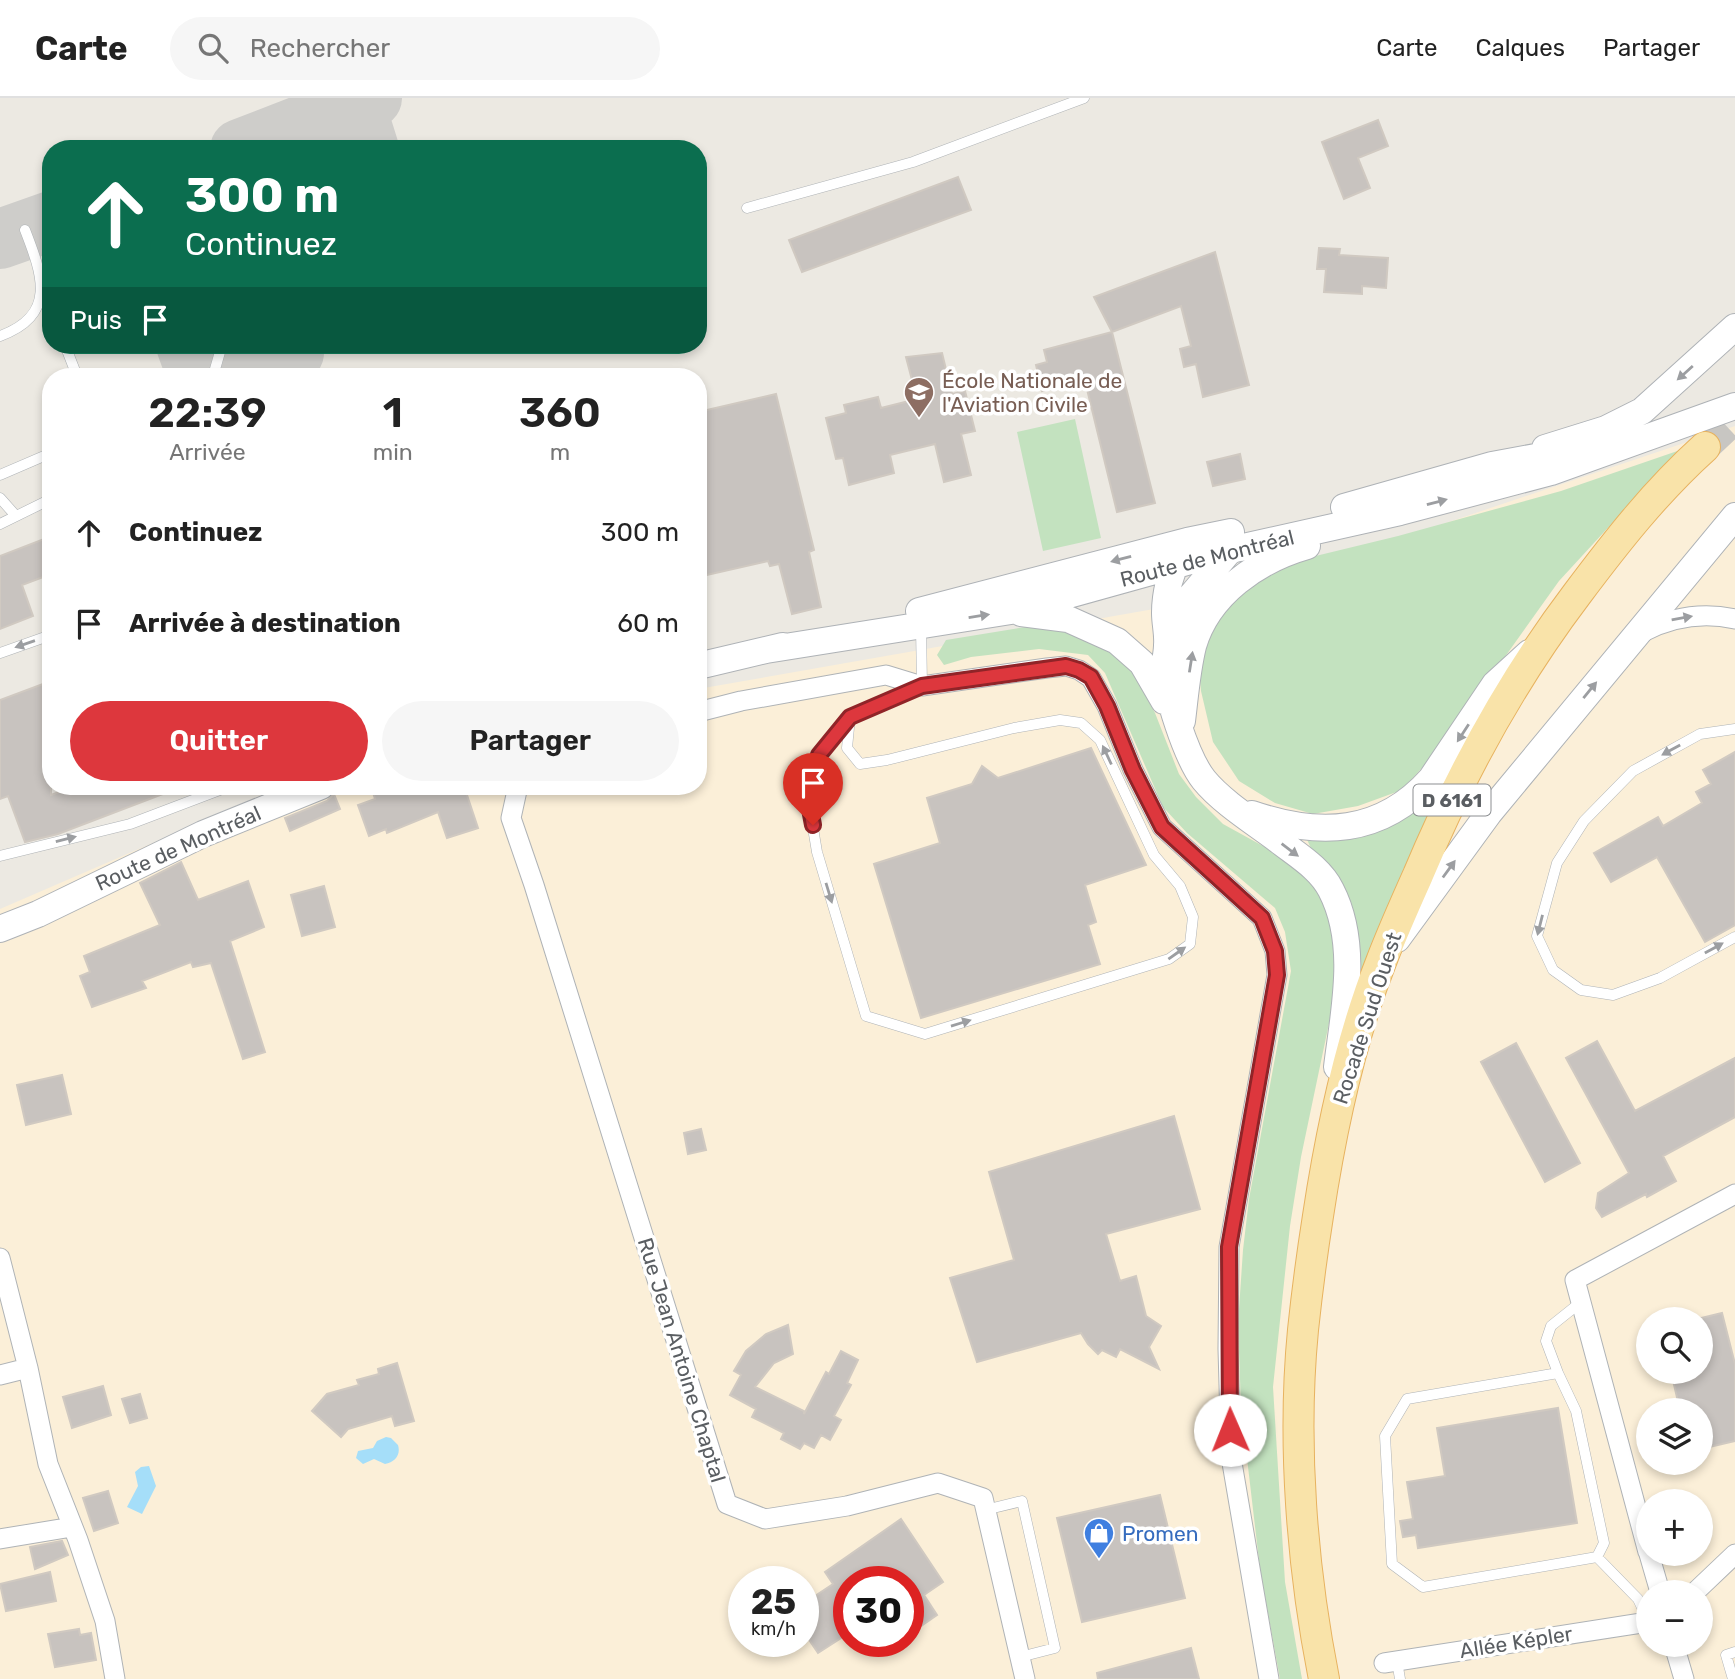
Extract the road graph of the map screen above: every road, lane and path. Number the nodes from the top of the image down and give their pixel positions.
1 (1084, 98) edge
2 (747, 208) dead end
3 (25, 230) dead end
4 (42, 281) edge
5 (42, 291) edge
6 (1735, 327) edge
7 (0, 336) edge
8 (1735, 406) edge
9 (1642, 438) junction
10 (1705, 447) tunnel mouth
11 (42, 457) edge
12 (1492, 465) junction
13 (0, 475) edge
14 (0, 498) edge
15 (42, 503) edge
16 (1400, 512) junction
17 (1323, 513) junction
18 (16, 516) junction
19 (1735, 516) edge
20 (0, 524) edge
21 (1230, 550) junction
22 (1181, 553) junction
23 (1010, 611) junction
24 (1735, 619) edge
25 (920, 626) junction
26 (42, 638) edge
27 (1633, 638) junction
28 (1167, 642) junction
29 (1539, 645) junction
30 (766, 650) junction
31 (0, 653) edge
32 (707, 664) edge
33 (922, 686) junction
34 (707, 710) edge
35 (850, 717) junction
36 (1735, 729) edge
37 (1180, 730) junction
38 (206, 795) edge
39 (299, 795) edge
40 (516, 795) edge
41 (1236, 809) junction
42 (0, 856) edge
43 (38, 914) junction
44 (0, 929) edge
45 (1735, 936) edge
46 (0, 938) edge
47 (1380, 964) junction
48 (1329, 1144) junction
49 (1735, 1194) edge
50 (0, 1258) edge
51 (1581, 1303) junction
52 (28, 1367) junction
53 (1558, 1373) junction
54 (0, 1375) edge
55 (1636, 1505) edge
56 (985, 1510) junction
57 (72, 1527) junction
58 (0, 1539) edge
59 (1735, 1554) edge
60 (1597, 1558) junction
61 (1708, 1580) edge
62 (1636, 1598) edge
63 (1636, 1623) edge
64 (1735, 1652) edge
65 (1020, 1657) junction
66 (1678, 1657) edge
67 (1394, 1667) edge
68 (1022, 1678) edge
69 (115, 1679) edge
70 (1269, 1679) edge
71 (1324, 1679) edge
72 (1684, 1679) edge
73 (1733, 1679) edge

1 - 2 lane
3 - 4 lane
5 - 7 lane
6 -> 12 main road
8 - 9 main road, Route de Montréal
9 - 12 main road, Route de Montréal
16 -> 9 main road, Route de Montréal
10 - 29 main road, Rocade Sud Ouest / D 6161
11 - 13 lane
12 - 17 main road, Route de Montréal
14 - 18 lane
15 - 18 lane
16 - 21 main road, Route de Montréal
37 -> 16 main road
17 - 21 main road
17 - 22 main road, Route de Montréal
18 - 20 lane
19 - 27 main road
21 - 22 main road, Route de Montréal
21 - 28 main road
22 - 23 main road, Route de Montréal
22 - 28 main road
22 -> 30 main road, Route de Montréal
25 -> 23 main road, Route de Montréal
23 - 37 main road
27 -> 24 street
25 - 30 main road, Route de Montréal
25 - 33 lane
26 -> 31 lane
47 -> 27 main road
28 - 37 main road
29 -> 41 main road
29 - 47 main road, Rocade Sud Ouest / D 6161
30 - 32 main road, Route de Montréal
33 - 34 street
33 - 35 lane
33 - 70 street
35 -> 35 lane
36 -> 45 lane
37 - 41 main road
42 -> 38 lane
39 - 43 main road, Route de Montréal
40 - 56 street, Rue Jean Antoine Chaptal
41 -> 48 main road
43 - 44 main road, Route de Montréal
43 - 46 main road, Route de Montréal
47 - 48 main road, Rocade Sud Ouest / D 6161
48 - 71 main road, Rocade Sud Ouest / D 6161
49 - 51 street
50 - 52 street
51 - 53 lane
51 - 55 street
52 - 54 street
52 - 57 street
53 - 60 lane
53 - 60 lane
56 - 65 street
56 - 65 lane
57 - 58 street
57 - 69 street
59 - 61 street
60 - 62 lane
63 - 67 street, Allée Képler
64 - 73 lane
65 - 68 street
66 - 72 street

